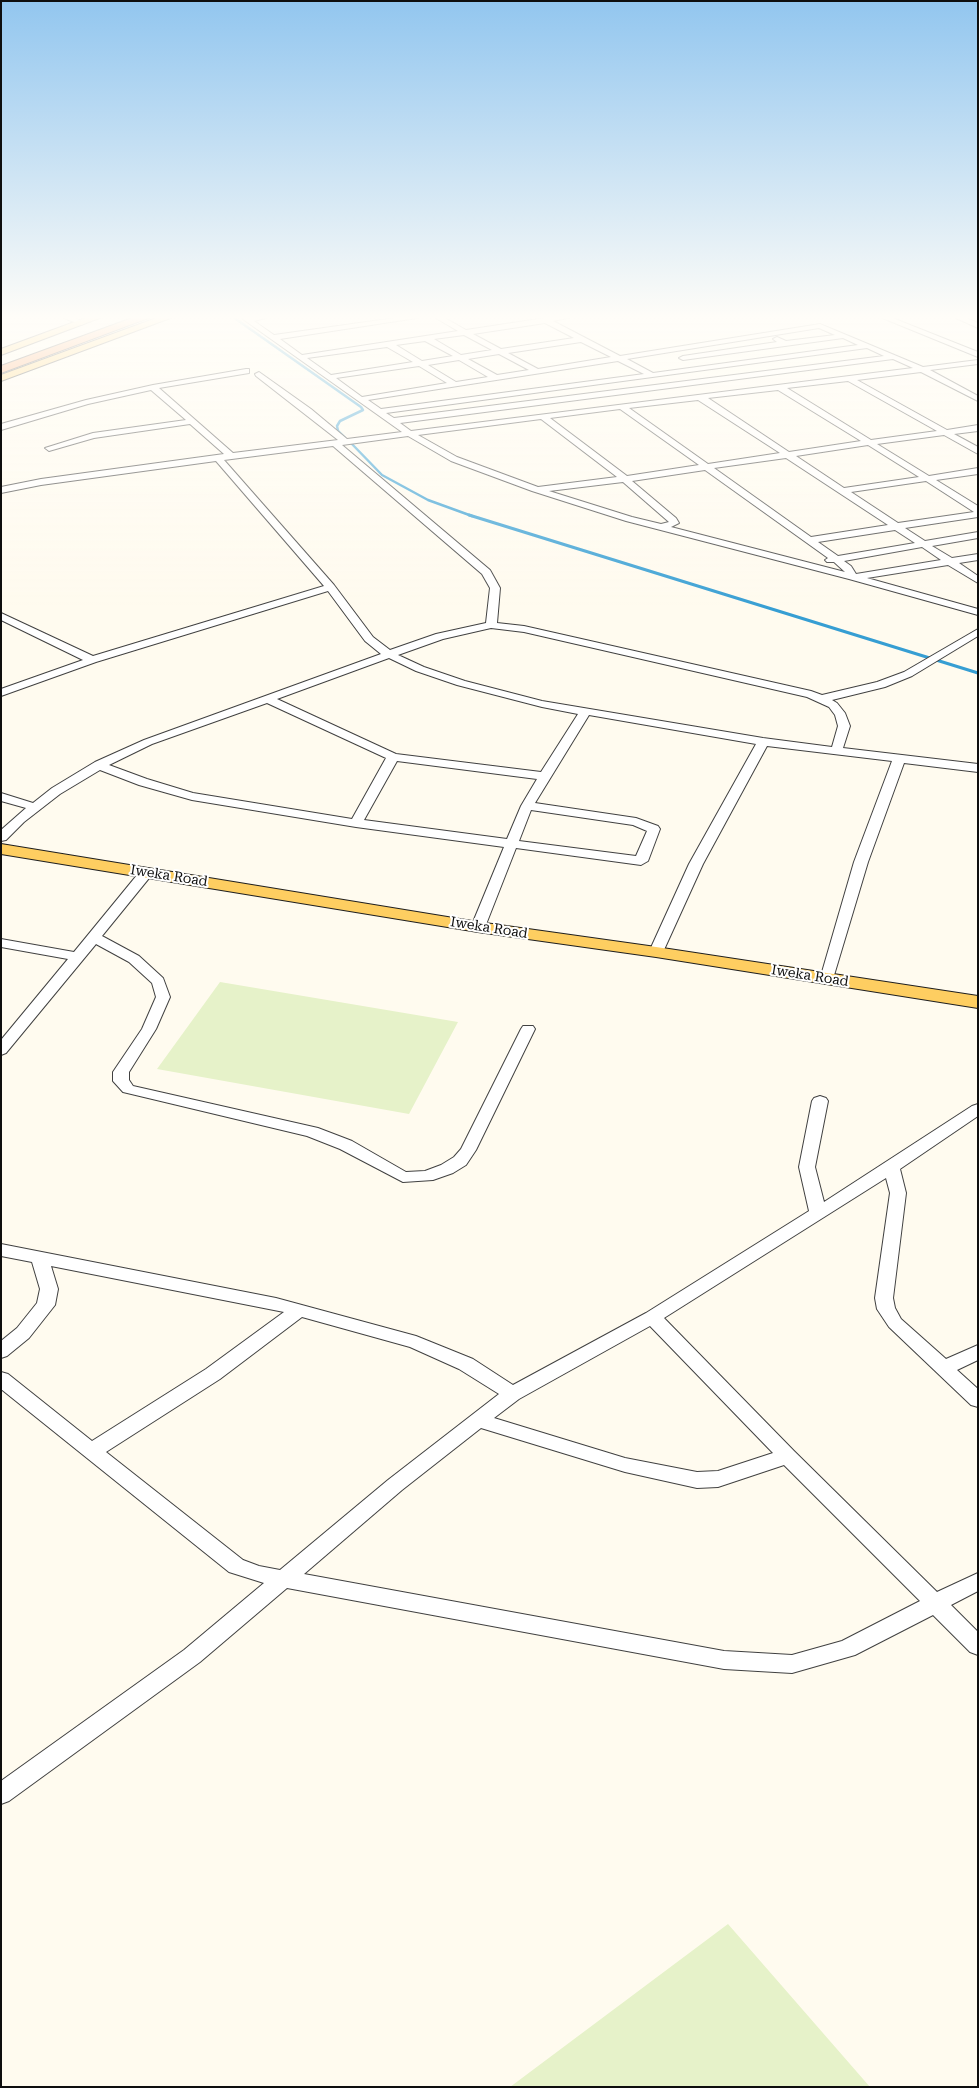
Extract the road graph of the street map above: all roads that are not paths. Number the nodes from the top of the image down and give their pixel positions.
1 (42, 414) edge
2 (182, 414) edge
3 (313, 414) edge
4 (383, 414) edge
5 (444, 414) edge
6 (563, 414) edge
7 (633, 414) edge
8 (726, 414) edge
9 (822, 414) edge
10 (913, 414) edge
11 (543, 417) junction
12 (393, 421) junction
13 (190, 422) junction
14 (1, 427) edge
15 (978, 428) edge
16 (944, 432) junction
17 (410, 433) junction
18 (344, 441) junction
19 (334, 442) junction
20 (867, 443) junction
21 (49, 448) dead end
22 (978, 451) edge
23 (788, 455) junction
24 (231, 456) junction
25 (218, 458) junction
26 (707, 467) junction
27 (978, 471) edge
28 (926, 478) junction
29 (1, 479) edge
30 (625, 479) junction
31 (19, 486) junction
32 (535, 489) junction
33 (1, 490) edge
34 (843, 490) junction
35 (978, 510) edge
36 (978, 514) edge
37 (663, 527) junction
38 (898, 527) junction
39 (978, 535) edge
40 (810, 540) junction
41 (924, 544) junction
42 (978, 557) edge
43 (836, 559) junction
44 (785, 560) junction
45 (950, 561) junction
46 (853, 577) junction
47 (978, 580) edge
48 (330, 587) junction
49 (978, 612) edge
50 (1, 616) edge
51 (491, 624) junction
52 (978, 632) edge
53 (388, 654) junction
54 (92, 660) junction
55 (1, 693) edge
56 (268, 699) junction
57 (821, 699) junction
58 (586, 711) junction
59 (763, 742) junction
60 (836, 752) junction
61 (393, 757) junction
62 (899, 759) junction
63 (99, 765) junction
64 (978, 768) edge
65 (545, 776) junction
66 (1, 797) edge
67 (527, 806) junction
68 (36, 807) junction
69 (356, 823) junction
70 (1, 837) edge
71 (514, 844) junction
72 (1, 849) edge
73 (147, 872) junction
74 (478, 927) junction
75 (94, 937) junction
76 (1, 943) edge
77 (656, 952) junction
78 (78, 957) junction
79 (826, 978) junction
80 (978, 1002) edge
81 (528, 1029) dead end
82 (1, 1050) edge
83 (820, 1101) dead end
84 (978, 1109) edge
85 (891, 1166) junction
86 (818, 1213) junction
87 (1, 1250) edge
88 (40, 1259) junction
89 (299, 1310) junction
90 (652, 1317) junction
91 (1, 1350) edge
92 (978, 1352) edge
93 (944, 1368) junction
94 (1, 1379) edge
95 (512, 1394) junction
96 (978, 1400) edge
97 (478, 1420) junction
98 (92, 1451) junction
99 (787, 1456) junction
100 (282, 1578) junction
101 (978, 1581) edge
102 (936, 1603) junction
103 (978, 1646) edge
104 (1, 1794) edge

1 - 14 street
2 - 13 street
3 - 18 street
4 - 12 street
5 - 12 street
6 - 11 street
7 - 26 street
8 - 23 street
9 - 20 street
10 - 16 street
11 - 17 street
11 - 30 street
12 - 17 street
13 - 21 street
13 - 24 street
15 - 16 street
16 - 20 street
16 - 22 street
17 - 18 street
17 - 32 street
18 - 19 street
19 - 24 street
19 - 51 street
20 - 23 street
20 - 28 street
23 - 26 street
23 - 34 street
24 - 25 street
25 - 31 street
25 - 48 street
26 - 30 street
26 - 40 street
27 - 28 street
28 - 34 street
28 - 35 street
29 - 31 street
30 - 32 street
30 - 37 street
31 - 33 street
32 - 37 street
34 - 38 street
36 - 38 street
37 - 44 street
38 - 40 street
38 - 41 street
39 - 41 street
40 - 43 street
41 - 43 street
41 - 45 street
42 - 45 street
43 - 44 street
43 - 46 street
44 - 46 street
45 - 46 street
45 - 47 street
46 - 49 street
48 - 53 street
48 - 54 street
50 - 54 street
51 - 53 street
51 - 57 street
52 - 57 street
53 - 56 street
53 - 58 street
54 - 55 street
56 - 61 street
56 - 63 street
57 - 60 street
58 - 59 street
58 - 65 street
59 - 60 street
59 - 77 street
60 - 62 street
61 - 65 street
61 - 69 street
62 - 64 street
62 - 79 street
63 - 68 street
63 - 69 street
65 - 67 street
66 - 68 street
67 - 71 street
67 - 71 street
68 - 70 street
69 - 71 street
71 - 74 street
72 - 73 main road, Iweka Road
73 - 74 main road, Iweka Road
73 - 75 street
74 - 77 main road, Iweka Road
75 - 78 street
75 - 81 street
76 - 78 street
77 - 79 main road, Iweka Road
78 - 82 street
79 - 80 main road, Iweka Road
83 - 86 street
84 - 85 street
85 - 86 street
85 - 93 street
86 - 90 street
87 - 88 street
88 - 89 street
88 - 91 street
89 - 95 street
89 - 98 street
90 - 95 street
90 - 99 street
92 - 93 street
93 - 96 street
94 - 98 street
95 - 97 street
97 - 99 street
97 - 100 street
98 - 100 street
99 - 102 street
100 - 102 street
100 - 104 street
101 - 102 street
102 - 103 street

